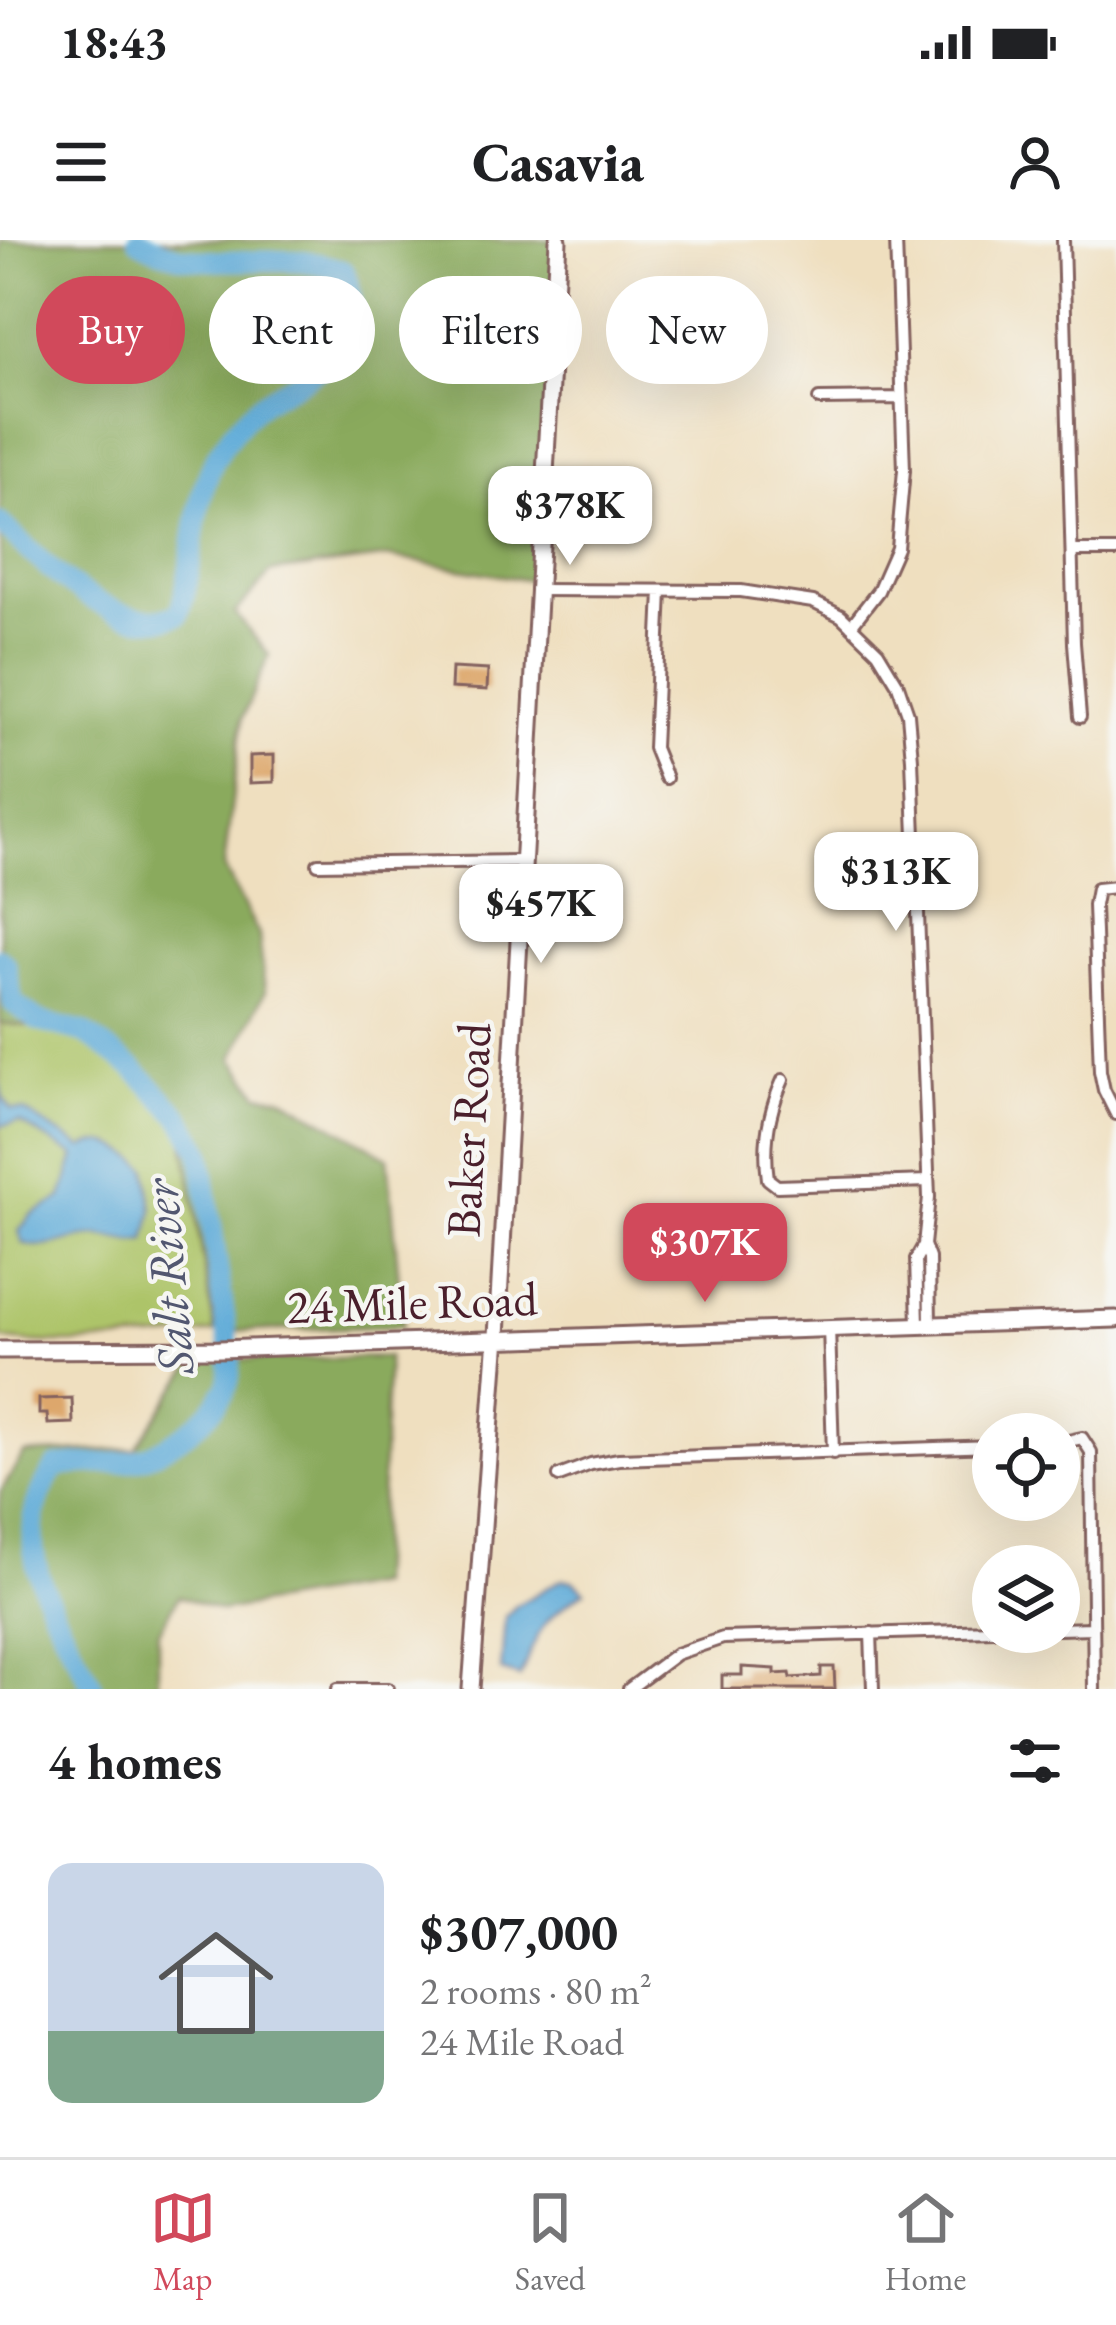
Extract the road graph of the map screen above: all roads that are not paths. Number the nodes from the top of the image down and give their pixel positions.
1 (558, 240) edge
2 (896, 240) edge
3 (1063, 240) edge
4 (901, 398) junction
5 (820, 399) dead end
6 (1073, 551) junction
7 (1116, 551) edge
8 (536, 590) junction
9 (661, 591) junction
10 (851, 626) junction
11 (1080, 717) dead end
12 (666, 778) dead end
13 (520, 861) junction
14 (318, 864) dead end
15 (1116, 887) edge
16 (783, 1080) dead end
17 (1116, 1114) edge
18 (928, 1181) junction
19 (1116, 1319) edge
20 (924, 1324) junction
21 (829, 1327) junction
22 (497, 1336) junction
23 (0, 1350) edge
24 (1080, 1439) edge
25 (972, 1447) edge
26 (833, 1453) junction
27 (559, 1476) dead end
28 (1080, 1628) edge
29 (1092, 1628) junction
30 (972, 1631) edge
31 (871, 1633) junction
32 (338, 1689) edge
33 (388, 1689) edge
34 (471, 1689) edge
35 (629, 1689) edge
36 (872, 1689) edge
37 (1094, 1689) edge

1 - 8 street, Baker Road
2 - 4 street
3 - 6 street
4 - 5 street
4 - 10 street
6 - 7 street
6 - 11 street
8 - 9 street
8 - 13 street, Baker Road
9 - 10 street
9 - 12 street
10 - 18 street
13 - 14 street
13 - 22 street, Baker Road
15 - 17 street
16 - 18 street
18 - 20 street
19 - 20 street, 24 Mile Road
20 - 21 street, 24 Mile Road
21 - 22 street, 24 Mile Road
21 - 26 street
22 - 23 street, 24 Mile Road
22 - 34 street, Baker Road
24 - 29 street
25 - 26 street
26 - 27 street
28 - 29 street
29 - 37 street
30 - 31 street
31 - 35 street
31 - 36 street
32 - 33 street

